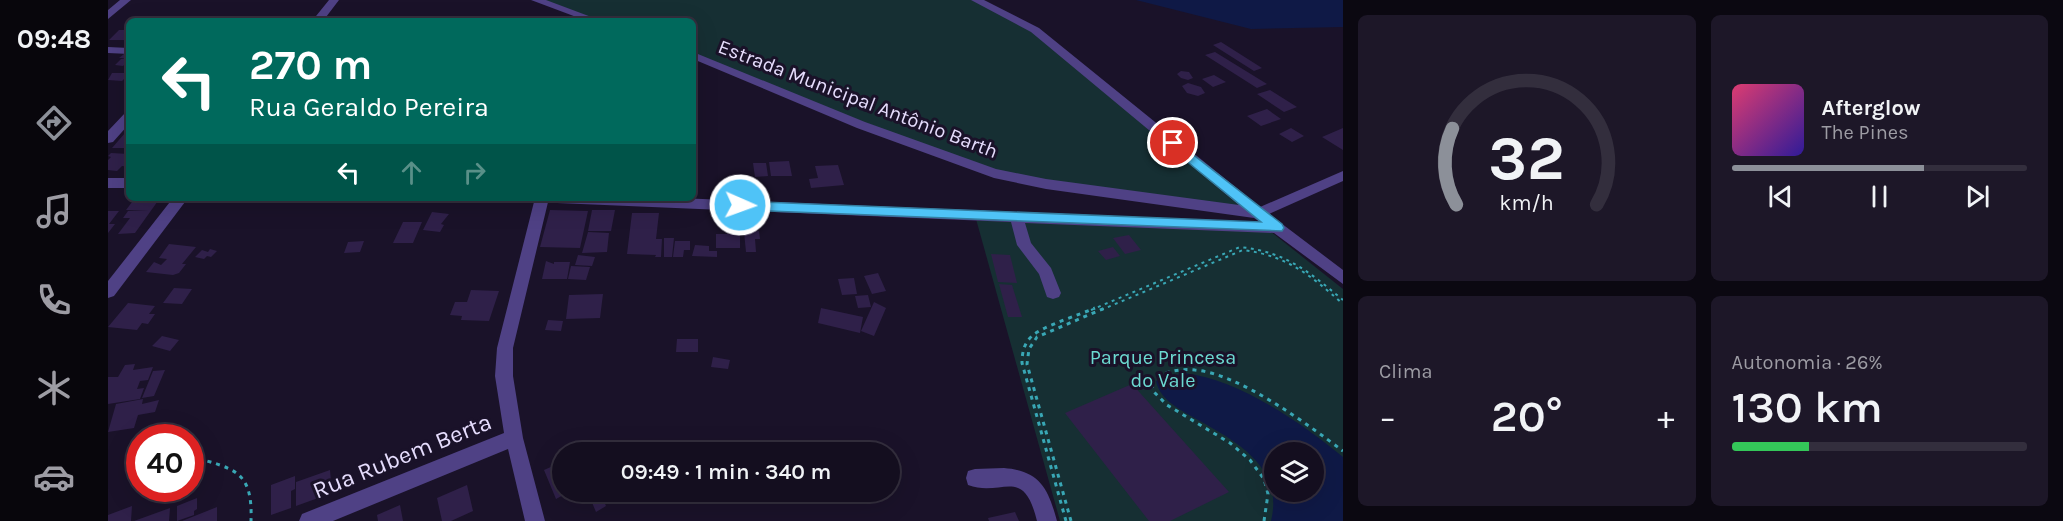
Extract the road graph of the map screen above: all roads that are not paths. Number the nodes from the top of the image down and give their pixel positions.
1 (126, 0) edge
2 (334, 0) edge
3 (536, 0) edge
4 (976, 0) edge
5 (108, 16) edge
6 (319, 18) edge
7 (588, 18) edge
8 (108, 50) edge
9 (126, 51) edge
10 (696, 56) edge
11 (126, 119) edge
12 (108, 139) edge
13 (1343, 176) edge
14 (108, 183) edge
15 (126, 183) edge
16 (179, 201) edge
17 (541, 201) edge
18 (634, 201) edge
19 (1258, 213) junction
20 (1016, 216) junction
21 (1277, 228) junction
22 (1343, 278) edge
23 (108, 292) edge
24 (1053, 293) dead end
25 (514, 438) junction
26 (975, 478) dead end
27 (309, 521) edge
28 (535, 521) edge
29 (1047, 521) edge

1 - 5 street
2 - 6 street
3 - 7 street
4 - 19 street
8 - 9 street
10 - 19 street, Estrada Municipal Antônio Barth
11 - 12 street
13 - 19 street
14 - 15 street
16 - 23 street
17 - 25 street
18 - 20 street
19 - 21 street
20 - 21 street
20 - 24 street
21 - 22 street
25 - 27 street, Rua Rubem Berta
25 - 28 street
26 - 29 street

